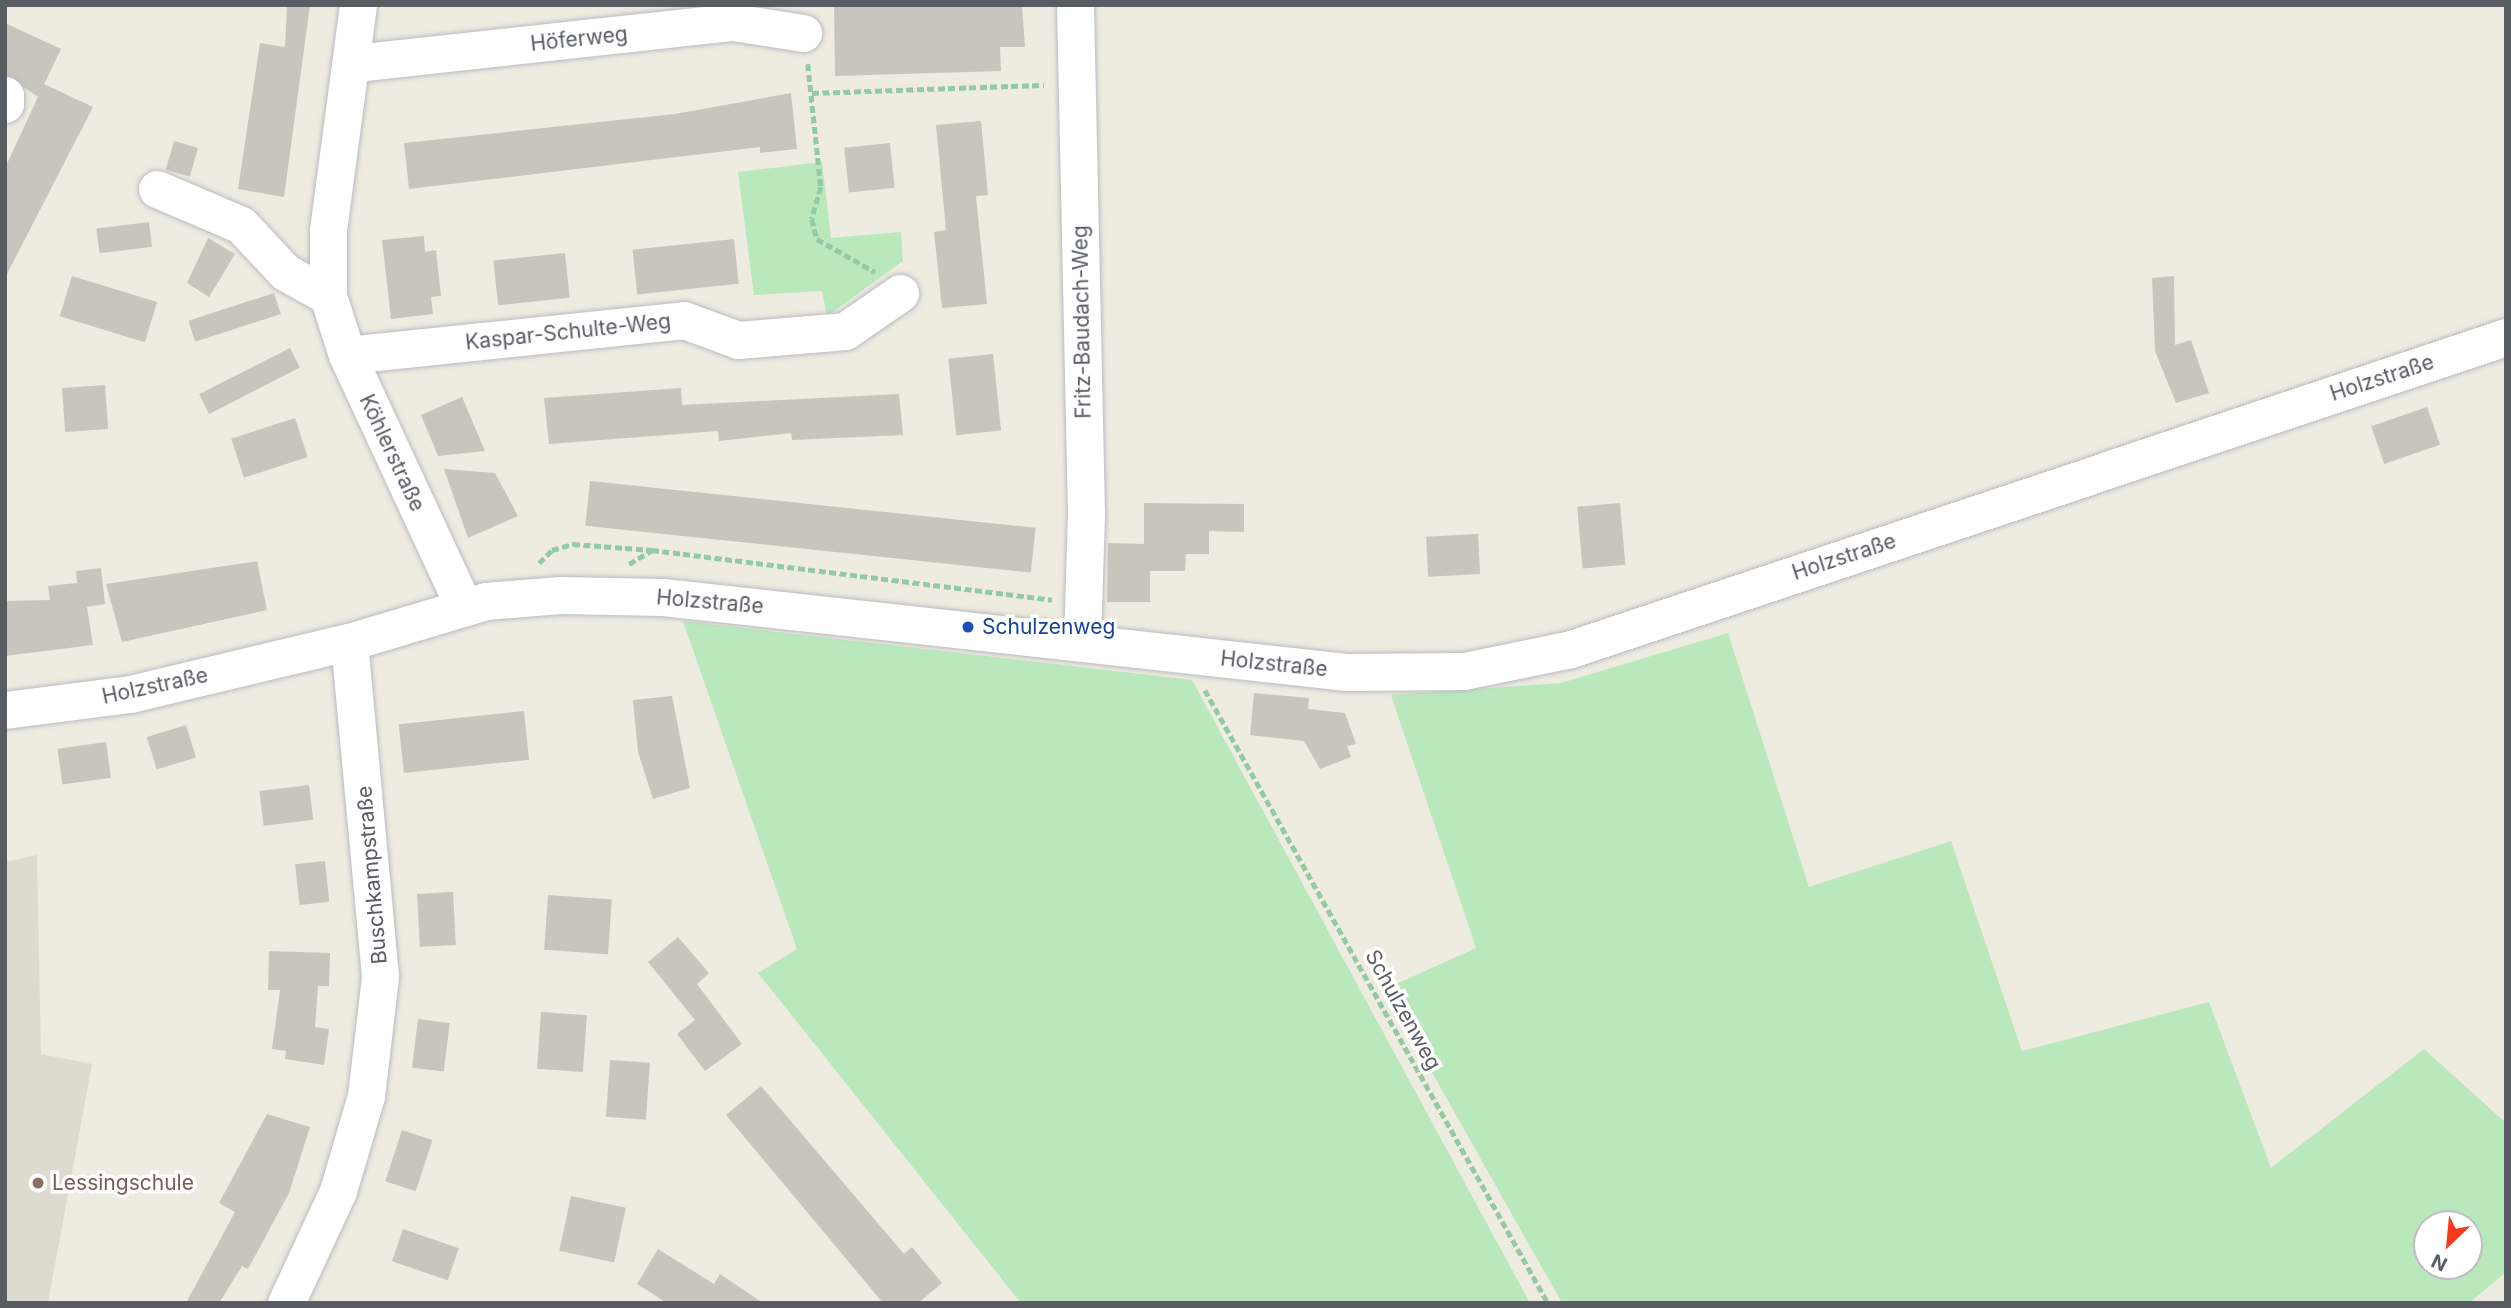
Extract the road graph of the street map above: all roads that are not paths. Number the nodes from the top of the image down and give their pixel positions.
1 (358, 5) edge
2 (1075, 5) edge
3 (803, 33) road end
4 (355, 63) junction
5 (5, 95) edge
6 (5, 104) edge
7 (157, 189) dead end
8 (900, 293) road end
9 (328, 296) junction
10 (2506, 337) edge
11 (347, 355) junction
12 (464, 607) junction
13 (1082, 628) junction
14 (349, 642) junction
15 (5, 710) edge
16 (286, 1303) edge

1 - 4 street, Köhlerstraße
2 - 13 street, Fritz-Baudach-Weg
3 - 4 street, Höferweg
4 - 9 street, Köhlerstraße
5 - 6 street
7 - 9 street
8 - 11 street, Kaspar-Schulte-Weg
9 - 11 street, Köhlerstraße
10 - 13 street, Holzstraße
11 - 12 street, Köhlerstraße
12 - 13 street, Holzstraße
12 - 14 street, Holzstraße
14 - 15 street, Holzstraße
14 - 16 street, Buschkampstraße

